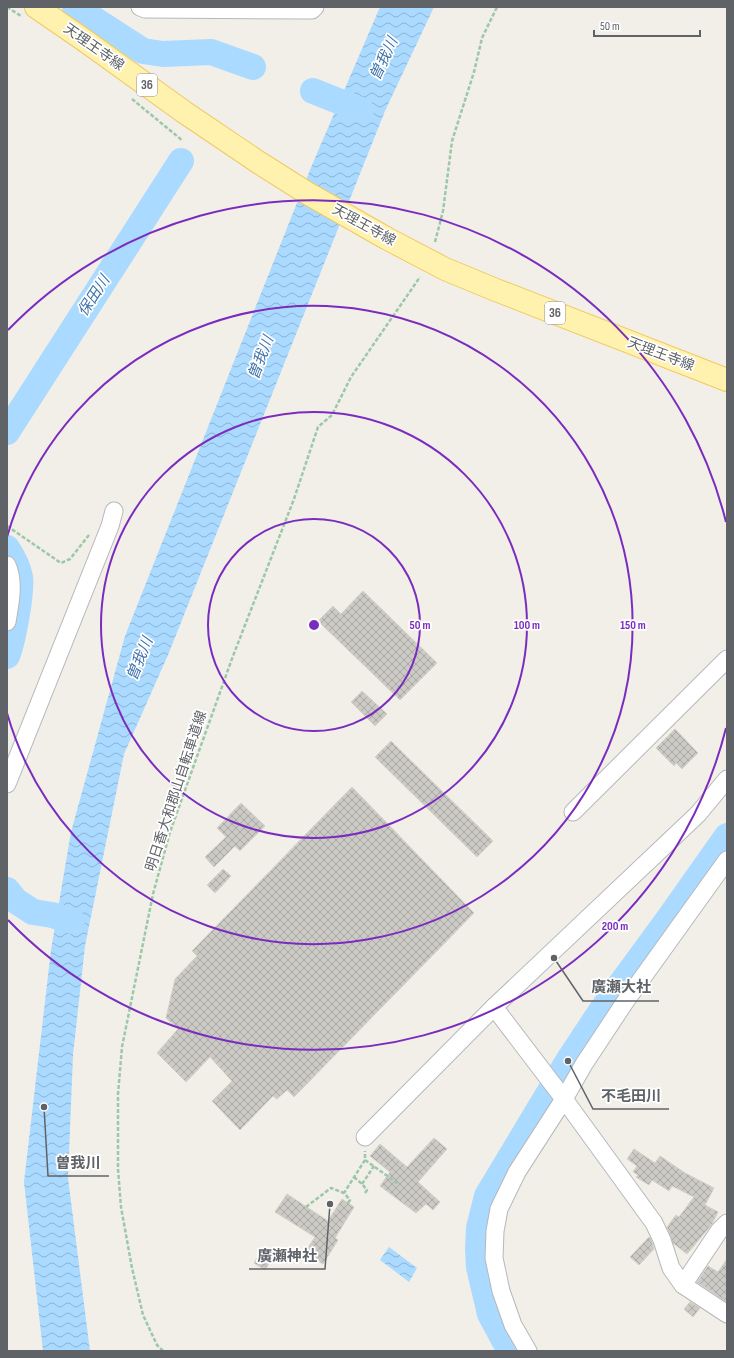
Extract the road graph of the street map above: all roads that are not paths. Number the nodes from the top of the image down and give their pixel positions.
1 (140, 7) edge
2 (315, 7) edge
3 (44, 9) edge
4 (727, 380) edge
5 (114, 511) dead end
6 (7, 565) edge
7 (7, 622) edge
8 (727, 659) edge
9 (727, 779) edge
10 (7, 784) edge
11 (573, 812) dead end
12 (727, 860) edge
13 (494, 1007) junction
14 (564, 1099) junction
15 (365, 1137) road end
16 (727, 1222) edge
17 (683, 1285) junction
18 (727, 1314) edge
19 (528, 1351) edge

1 - 2 street
3 - 4 main road, 天理王寺線 / 36
5 - 10 street
6 - 7 street
8 - 11 street
9 - 13 street
12 - 14 street
13 - 14 street
13 - 15 street
14 - 17 street
14 - 19 street
16 - 17 street
17 - 18 street

